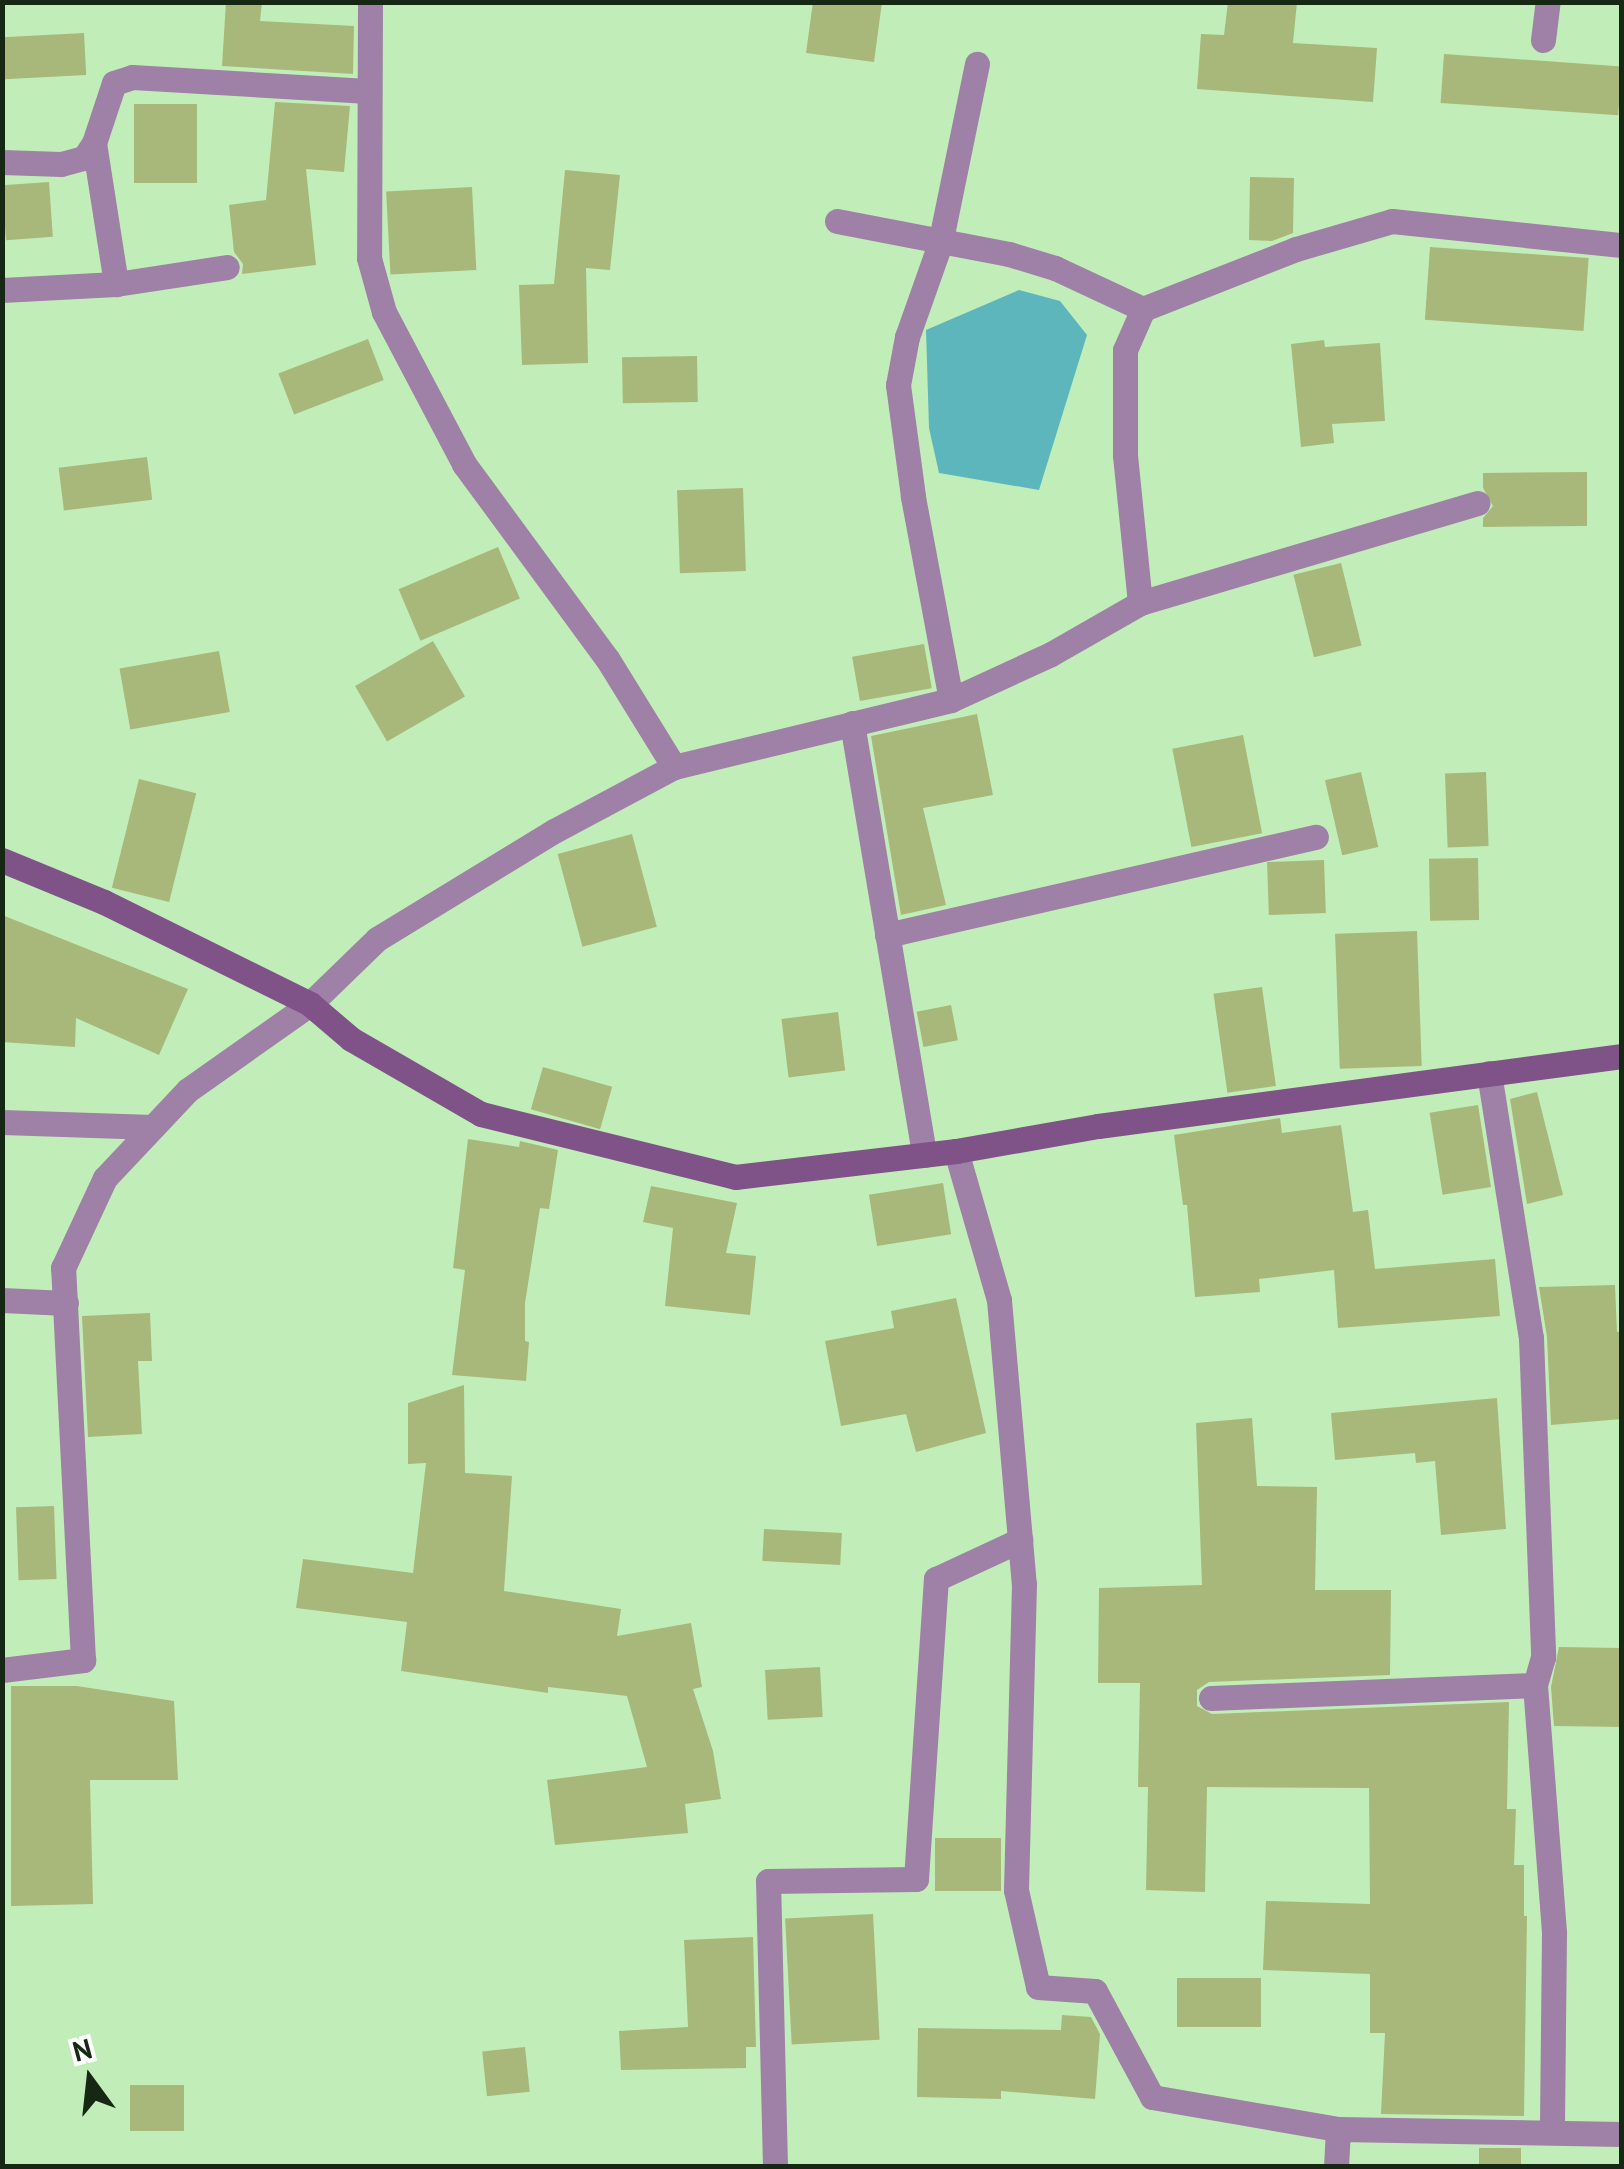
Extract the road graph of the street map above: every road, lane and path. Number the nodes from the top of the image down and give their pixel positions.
1 (370, 2) edge
2 (1548, 2) edge
3 (1543, 40) dead end
4 (977, 64) dead end
5 (368, 91) junction
6 (94, 143) junction
7 (2, 162) edge
8 (838, 221) dead end
9 (940, 244) junction
10 (1622, 246) edge
11 (227, 267) dead end
12 (116, 284) junction
13 (2, 290) edge
14 (1143, 310) junction
15 (1476, 503) dead end
16 (1140, 603) junction
17 (952, 700) junction
18 (852, 724) junction
19 (674, 766) junction
20 (1316, 837) dead end
21 (2, 860) edge
22 (887, 935) junction
23 (310, 1004) junction
24 (1622, 1056) edge
25 (1490, 1073) junction
26 (2, 1122) edge
27 (153, 1127) junction
28 (956, 1151) junction
29 (924, 1156) junction
30 (2, 1300) edge
31 (66, 1303) junction
32 (1020, 1540) junction
33 (2, 1670) edge
34 (1535, 1685) junction
35 (1211, 1698) dead end
36 (1338, 2129) junction
37 (1552, 2132) junction
38 (1622, 2134) edge
39 (775, 2166) edge
40 (1336, 2166) edge

1 - 5 street
2 - 3 street
4 - 9 street
5 - 6 street
5 - 19 street
6 - 7 street
6 - 12 street
8 - 9 street
9 - 14 street
9 - 17 street
10 - 14 street
11 - 12 street
12 - 13 street
14 - 16 street
15 - 16 street
16 - 17 street
17 - 18 street
18 - 19 street
18 - 22 street
19 - 23 street
20 - 22 street
21 - 23 street
22 - 29 street
23 - 27 street
23 - 29 street
24 - 25 street
25 - 28 street
25 - 34 street
26 - 27 street
27 - 31 street
28 - 29 street
28 - 32 street
30 - 31 street
31 - 33 street
32 - 36 street
32 - 39 street
34 - 35 street
34 - 37 street
36 - 37 street
36 - 40 street
37 - 38 street

